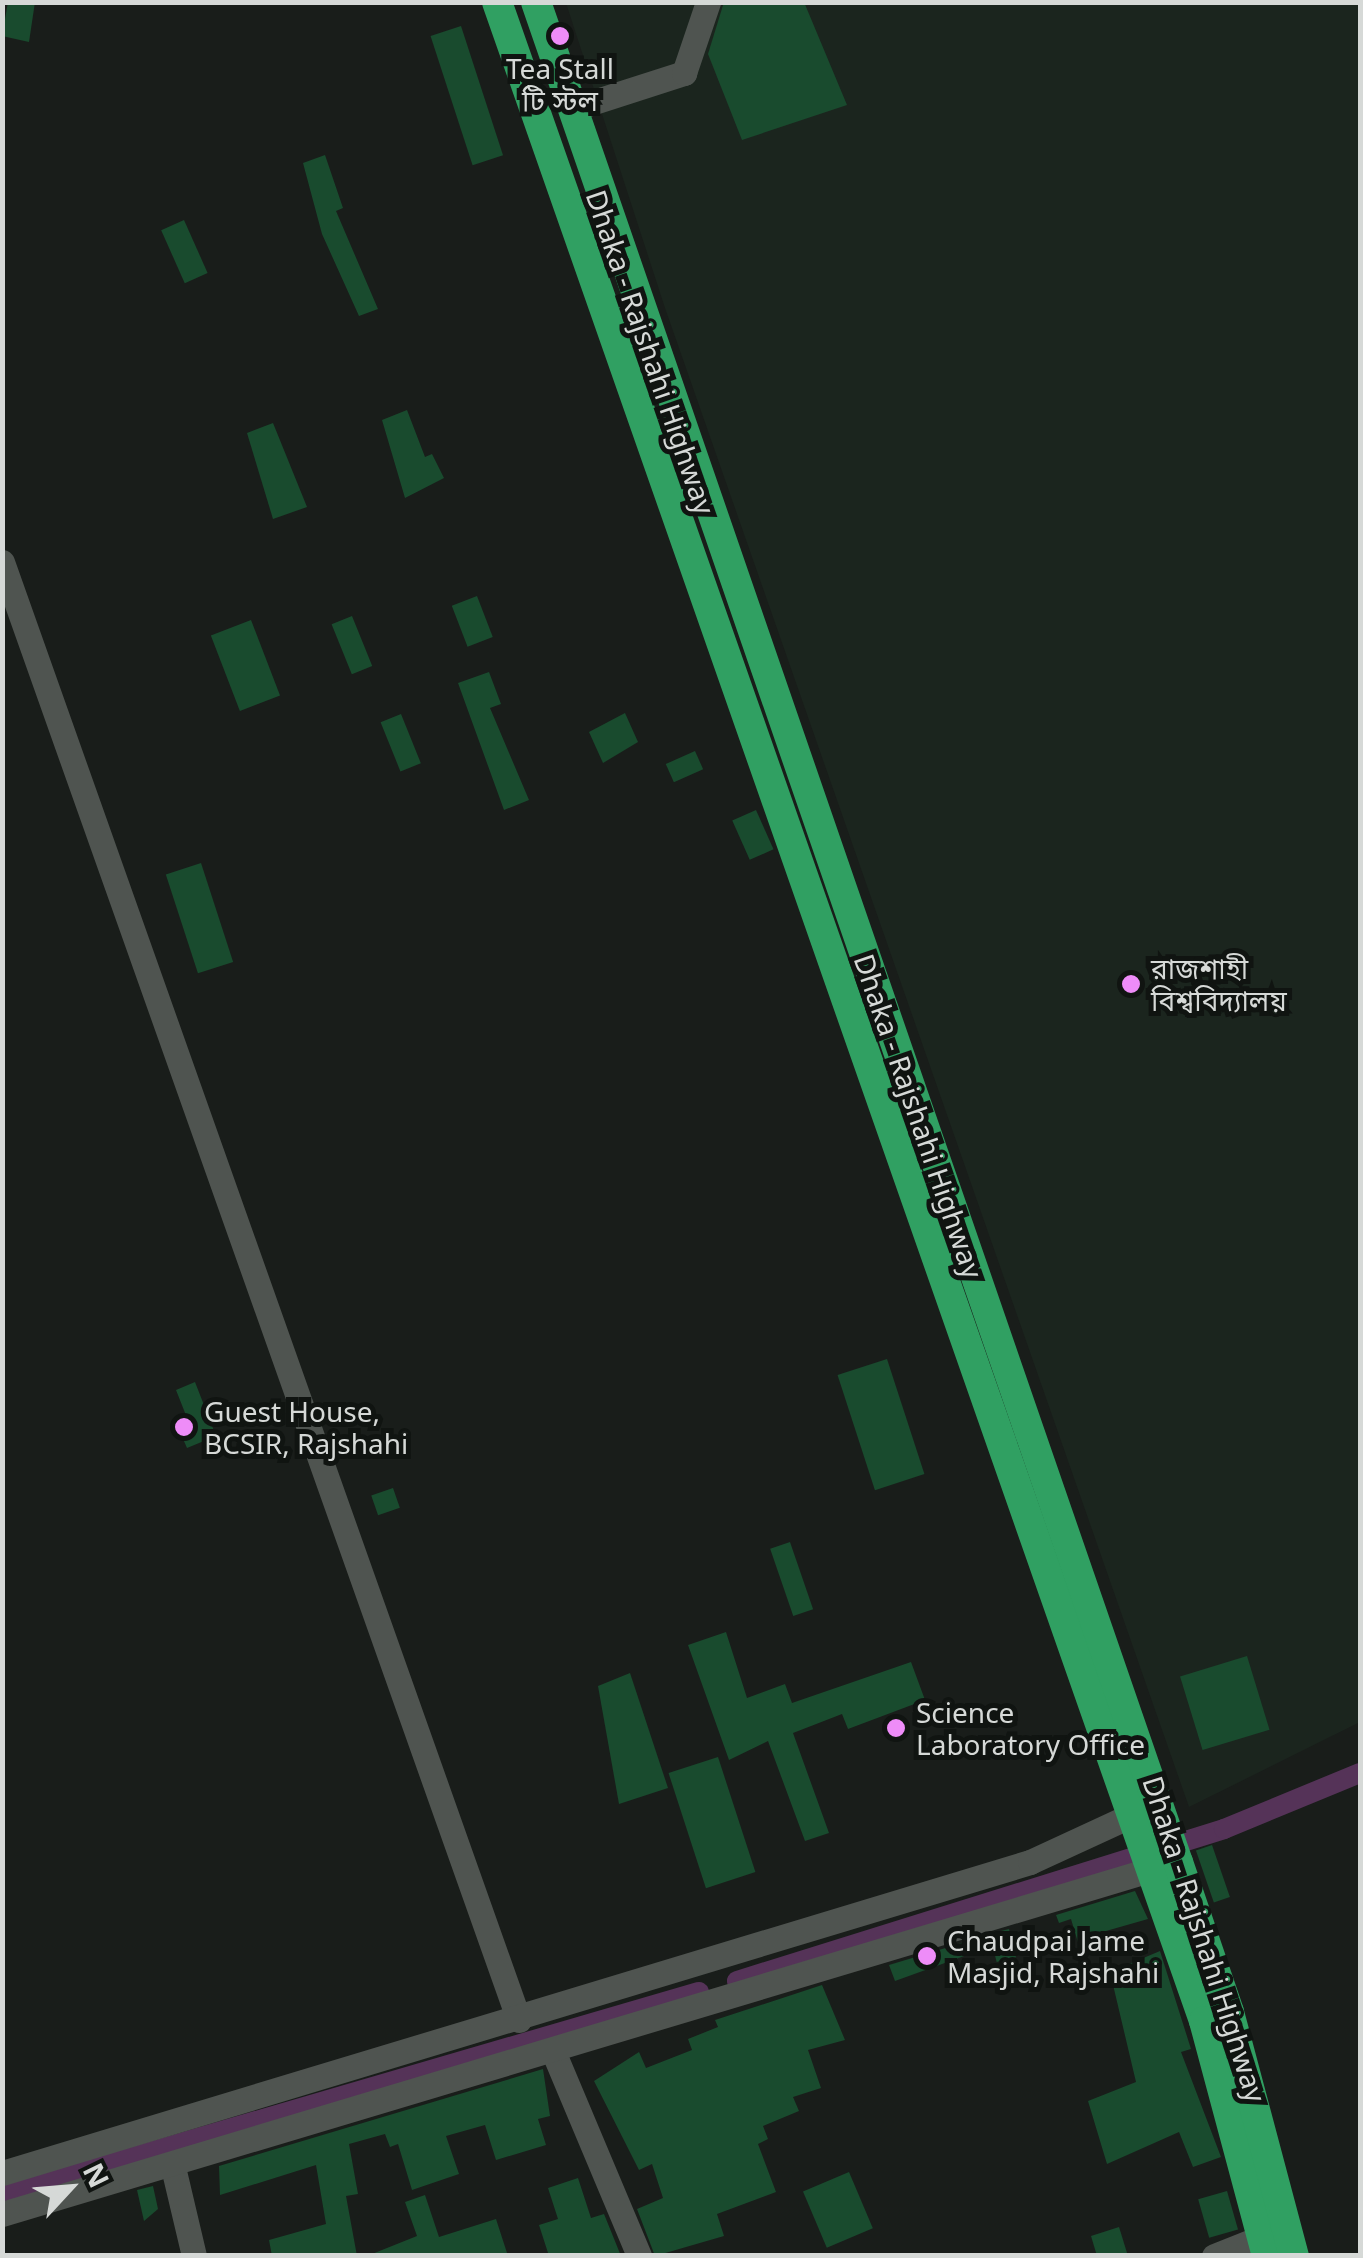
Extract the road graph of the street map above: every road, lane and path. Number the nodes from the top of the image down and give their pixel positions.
1 (497, 2) edge
2 (536, 2) edge
3 (708, 2) edge
4 (572, 108) junction
5 (2, 562) edge
6 (1148, 1817) junction
7 (1164, 1865) junction
8 (519, 2020) junction
9 (554, 2051) junction
10 (173, 2167) junction
11 (2, 2173) edge
12 (2, 2214) edge
13 (1265, 2246) edge
14 (194, 2256) edge
15 (639, 2256) edge
16 (1214, 2256) edge
17 (1294, 2256) edge

1 - 6 highway, Dhaka - Rajshahi Highway
2 - 4 highway, Dhaka - Rajshahi Highway
3 - 4 street
4 - 6 highway, Dhaka - Rajshahi Highway
5 - 8 street
6 - 7 highway, Dhaka - Rajshahi Highway
6 - 8 street
7 - 9 street
7 - 13 highway, Dhaka - Rajshahi Highway
7 - 17 highway, Dhaka - Rajshahi Highway
8 - 11 street
9 - 10 street
9 - 15 street
10 - 12 street
10 - 14 street
13 - 16 street

